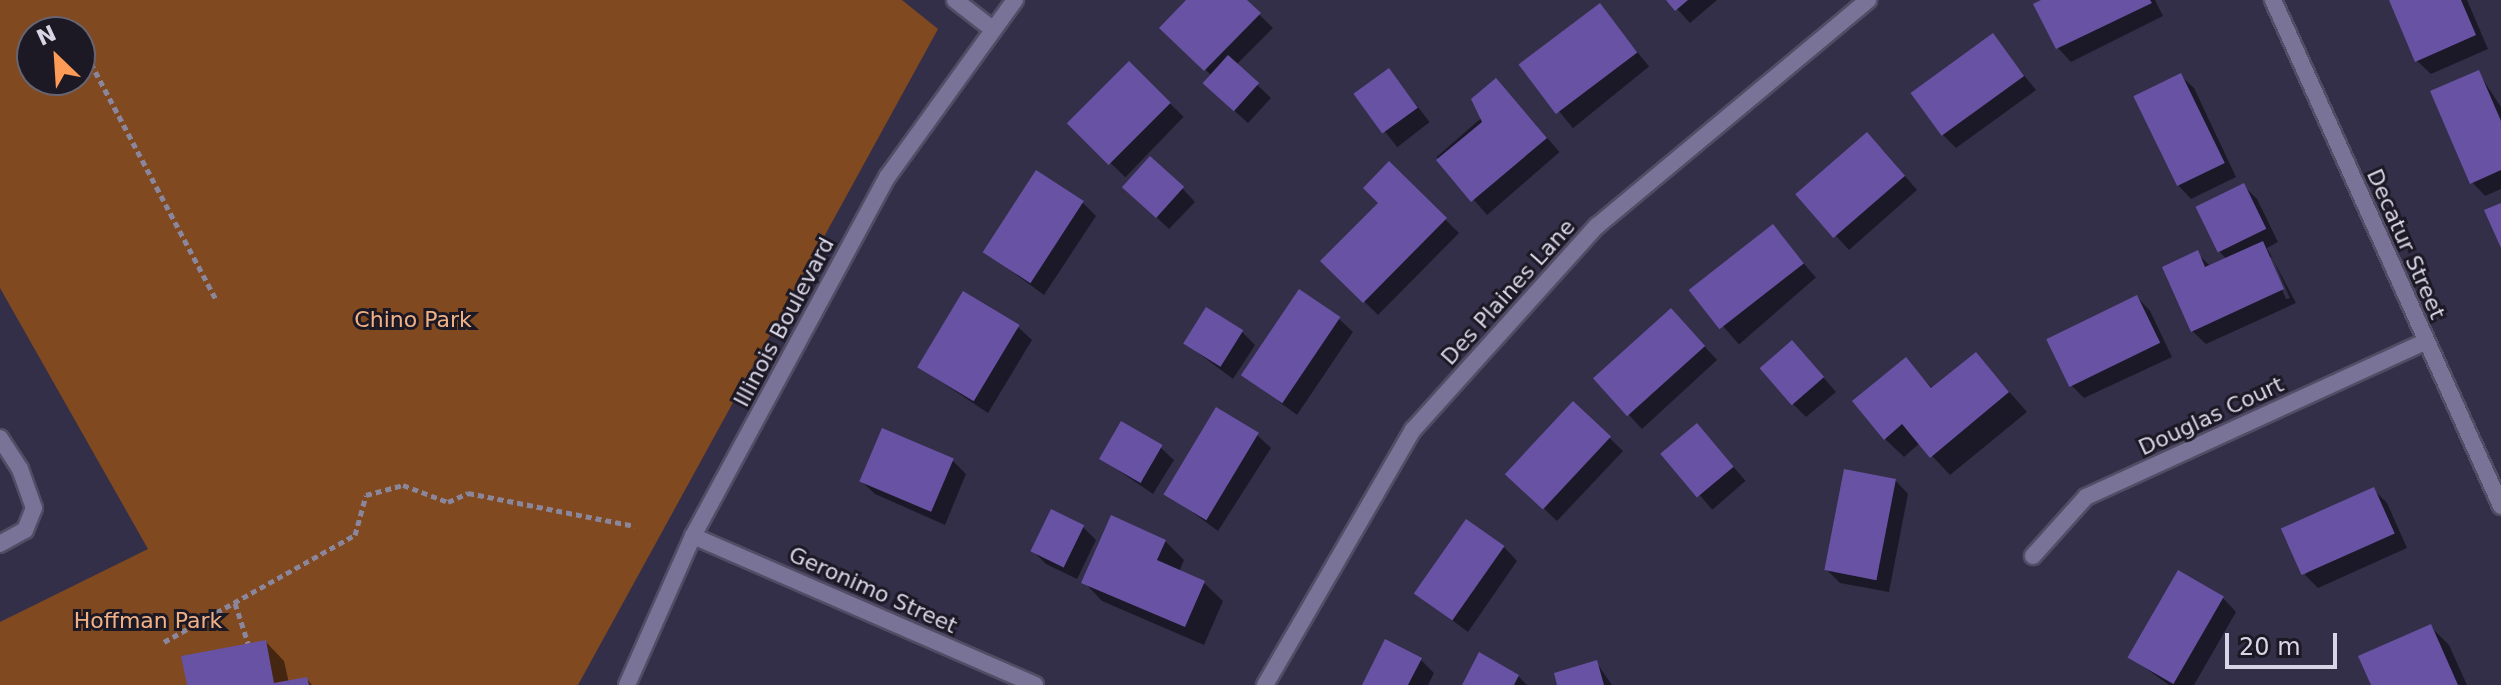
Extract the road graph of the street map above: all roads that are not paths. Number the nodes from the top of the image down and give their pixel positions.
1 (955, 0) edge
2 (1015, 0) edge
3 (1868, 0) edge
4 (2273, 0) edge
5 (991, 28) junction
6 (2426, 341) junction
7 (0, 438) edge
8 (2501, 506) edge
9 (693, 536) junction
10 (0, 544) edge
11 (2033, 556) dead end
12 (627, 685) edge
13 (1035, 685) edge
14 (1265, 685) edge

1 - 5 street
2 - 5 street, Illinois Boulevard
3 - 14 street, Des Plaines Lane
4 - 6 street, Decatur Street
5 - 9 street, Illinois Boulevard
6 - 8 street, Decatur Street
6 - 11 street, Douglas Court
7 - 10 street
9 - 12 street, Illinois Boulevard
9 - 13 street, Geronimo Street

